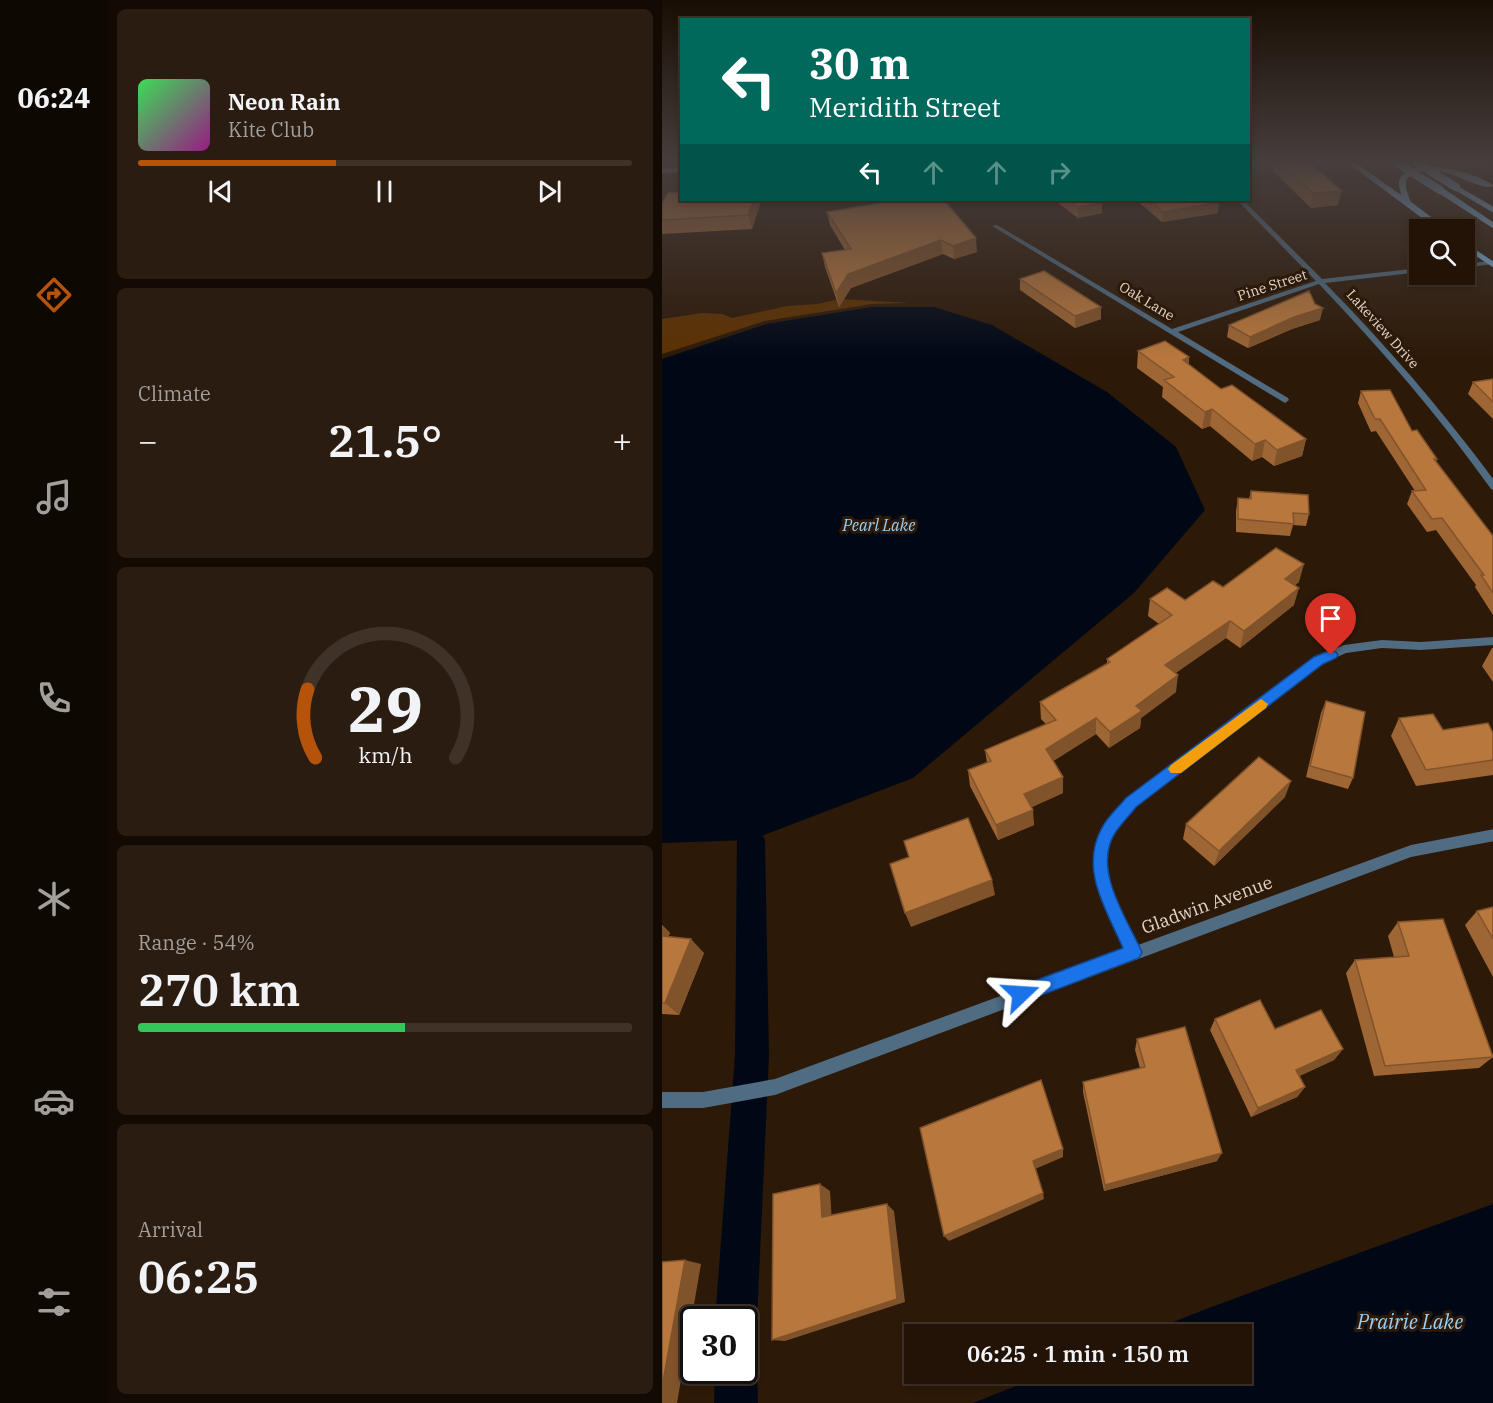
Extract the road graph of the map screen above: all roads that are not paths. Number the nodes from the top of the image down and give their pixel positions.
1 (999, 228) edge
2 (1269, 228) edge
3 (1475, 252) edge
4 (1492, 265) edge
5 (1475, 266) edge
6 (1409, 271) edge
7 (1322, 281) junction
8 (1171, 332) junction
9 (1285, 400) dead end
10 (1493, 487) edge
11 (1493, 641) edge
12 (1493, 835) edge
13 (1133, 952) junction
14 (662, 1100) edge

1 - 8 street, Oak Lane
2 - 7 street, Lakeview Drive
3 - 4 main road
4 - 5 street
6 - 7 street, Pine Street
7 - 8 street, Pine Street
7 - 10 street, Lakeview Drive
8 - 9 street, Oak Lane
11 - 13 street
12 - 13 street, Gladwin Avenue
13 - 14 street, Gladwin Avenue

